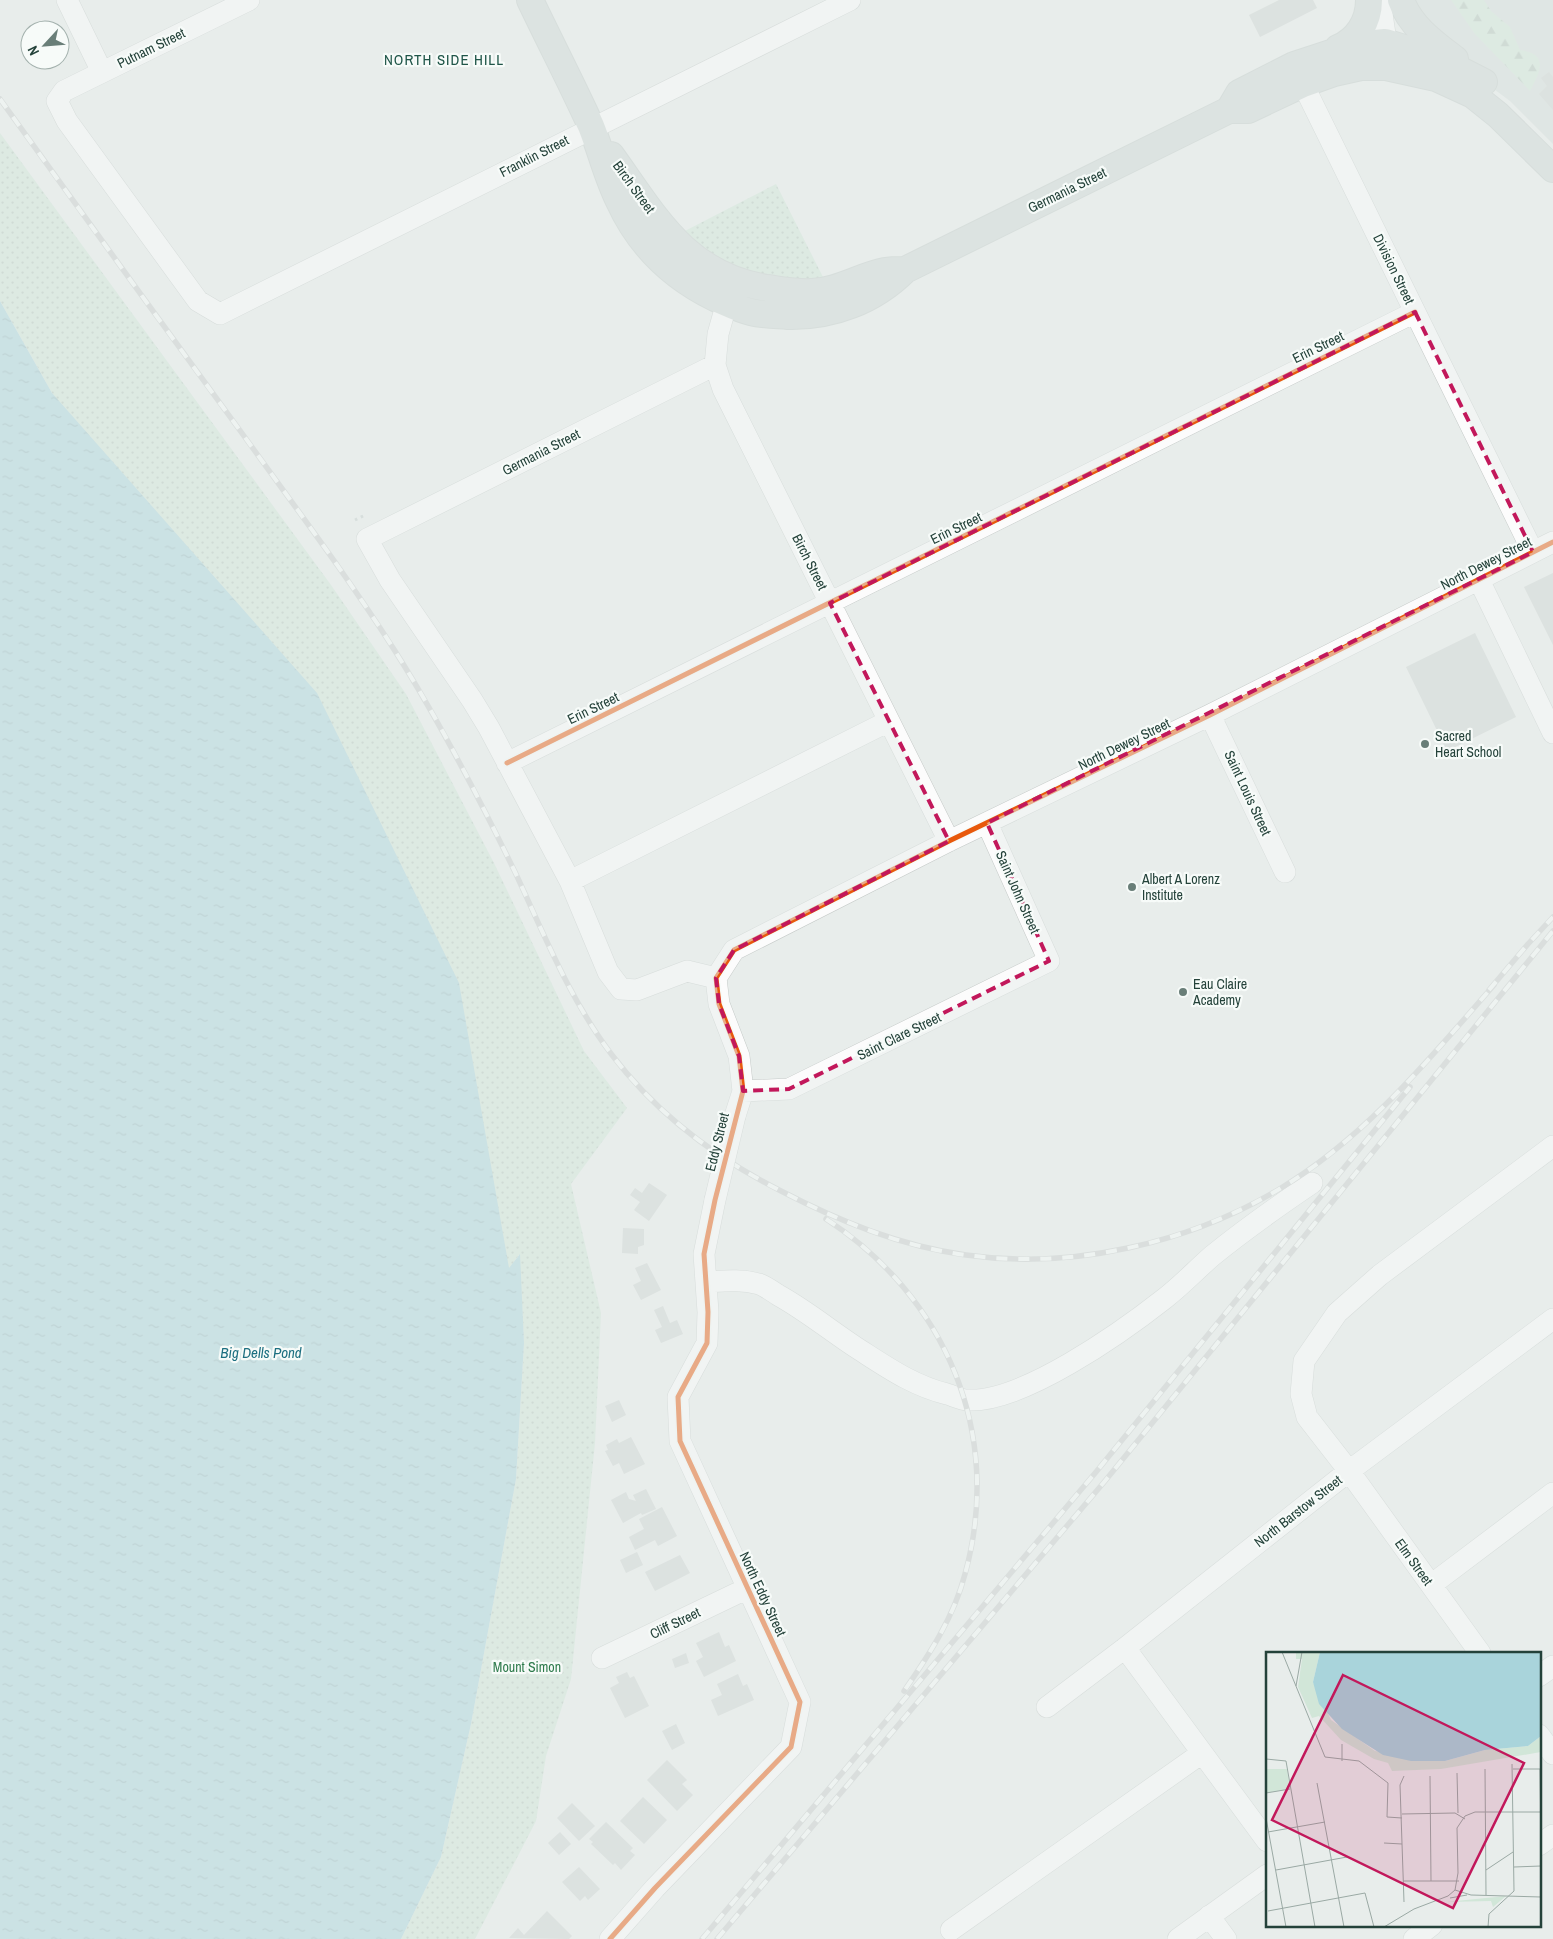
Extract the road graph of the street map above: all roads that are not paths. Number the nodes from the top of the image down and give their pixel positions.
1 (67, 0) edge
2 (249, 0) edge
3 (530, 0) edge
4 (850, 0) edge
5 (1369, 0) edge
6 (1380, 0) edge
7 (1401, 0) edge
8 (1385, 42) junction
9 (1328, 53) junction
10 (1386, 67) junction
11 (102, 72) junction
12 (1298, 75) junction
13 (1479, 78) junction
14 (591, 128) junction
15 (1553, 144) edge
16 (1553, 169) edge
17 (730, 292) junction
18 (1415, 312) junction
19 (220, 314) joint
20 (715, 365) junction
21 (1553, 542) edge
22 (1534, 552) junction
23 (1479, 580) junction
24 (830, 603) junction
25 (1210, 715) junction
26 (889, 721) junction
27 (1553, 733) edge
28 (506, 763) junction
29 (987, 823) junction
30 (949, 841) junction
31 (1285, 872) dead end
32 (570, 881) junction
33 (1050, 961) joint
34 (716, 978) junction
35 (743, 1091) junction
36 (1553, 1146) edge
37 (1312, 1182) dead end
38 (714, 1200) joint
39 (706, 1282) junction
40 (1553, 1319) edge
41 (1349, 1471) junction
42 (1553, 1493) edge
43 (1431, 1585) junction
44 (748, 1588) junction
45 (1125, 1648) junction
46 (1479, 1652) edge
47 (602, 1658) dead end
48 (1553, 1666) edge
49 (1540, 1675) edge
50 (1047, 1708) dead end
51 (1540, 1736) edge
52 (1202, 1753) junction
53 (1553, 1754) edge
54 (1553, 1834) edge
55 (1266, 1840) edge
56 (1540, 1844) edge
57 (1266, 1876) edge
58 (1210, 1916) junction
59 (1431, 1926) edge
60 (951, 1930) dead end
61 (610, 1939) edge
62 (1178, 1939) edge
63 (1226, 1939) edge
64 (1414, 1939) edge

1 - 11 street
2 - 11 street, Putnam Street
3 - 14 main road, Birch Street
4 - 14 street, Franklin Street
5 - 9 main road
6 - 8 street
7 - 13 main road
8 - 9 main road, Germania Street
8 - 10 street
8 - 13 main road
9 - 12 main road, Germania Street
10 - 12 main road, Germania Street
10 - 16 main road, Germania Street
11 - 19 street, Putnam Street
12 - 17 main road, Germania Street
12 - 18 street, Division Street
13 - 15 main road
14 - 17 main road, Birch Street
14 - 19 street, Franklin Street
17 - 20 street, Birch Street
18 - 22 street, Division Street
18 - 24 street, Erin Street
20 - 24 street, Birch Street
20 - 28 street, Germania Street
21 - 22 street, North Dewey Street
22 - 23 street, North Dewey Street
23 - 25 street, North Dewey Street
23 - 27 street
24 - 26 street, Birch Street
24 - 28 street, Erin Street
25 - 29 street, North Dewey Street
25 - 31 street, Saint Louis Street
26 - 30 street, Birch Street
26 - 32 street
28 - 32 street
29 - 30 street, North Dewey Street
29 - 33 street, Saint John Street
30 - 34 street, North Dewey Street
32 - 34 street
33 - 35 street, Saint Clare Street
34 - 35 street
35 - 38 street, Eddy Street, bridge
36 - 41 street, Elm Street
37 - 39 street
38 - 39 street, North Eddy Street
39 - 44 street, North Eddy Street
40 - 41 street, North Barstow Street
41 - 43 street, Elm Street
41 - 45 street, North Barstow Street
42 - 43 street
43 - 46 street, Elm Street
44 - 47 street, Cliff Street
44 - 61 street, North Eddy Street
45 - 50 street, North Barstow Street
45 - 52 street
48 - 49 street
51 - 53 street
52 - 55 street
52 - 60 street
54 - 56 street
57 - 58 street
58 - 62 street
58 - 63 street
59 - 64 street

